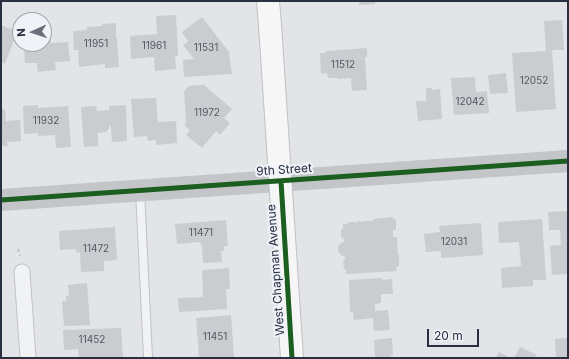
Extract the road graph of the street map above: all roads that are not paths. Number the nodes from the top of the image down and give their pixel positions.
1 (268, 1) edge
2 (568, 161) edge
3 (281, 180) junction
4 (140, 190) junction
5 (1, 200) edge
6 (22, 272) dead end
7 (28, 358) edge
8 (148, 358) edge
9 (292, 358) edge

1 - 3 main road, West Chapman Avenue
2 - 3 street, 9th Street
3 - 4 street, 9th Street
3 - 9 main road, West Chapman Avenue
4 - 5 street, 9th Street
4 - 8 lane
6 - 7 street

